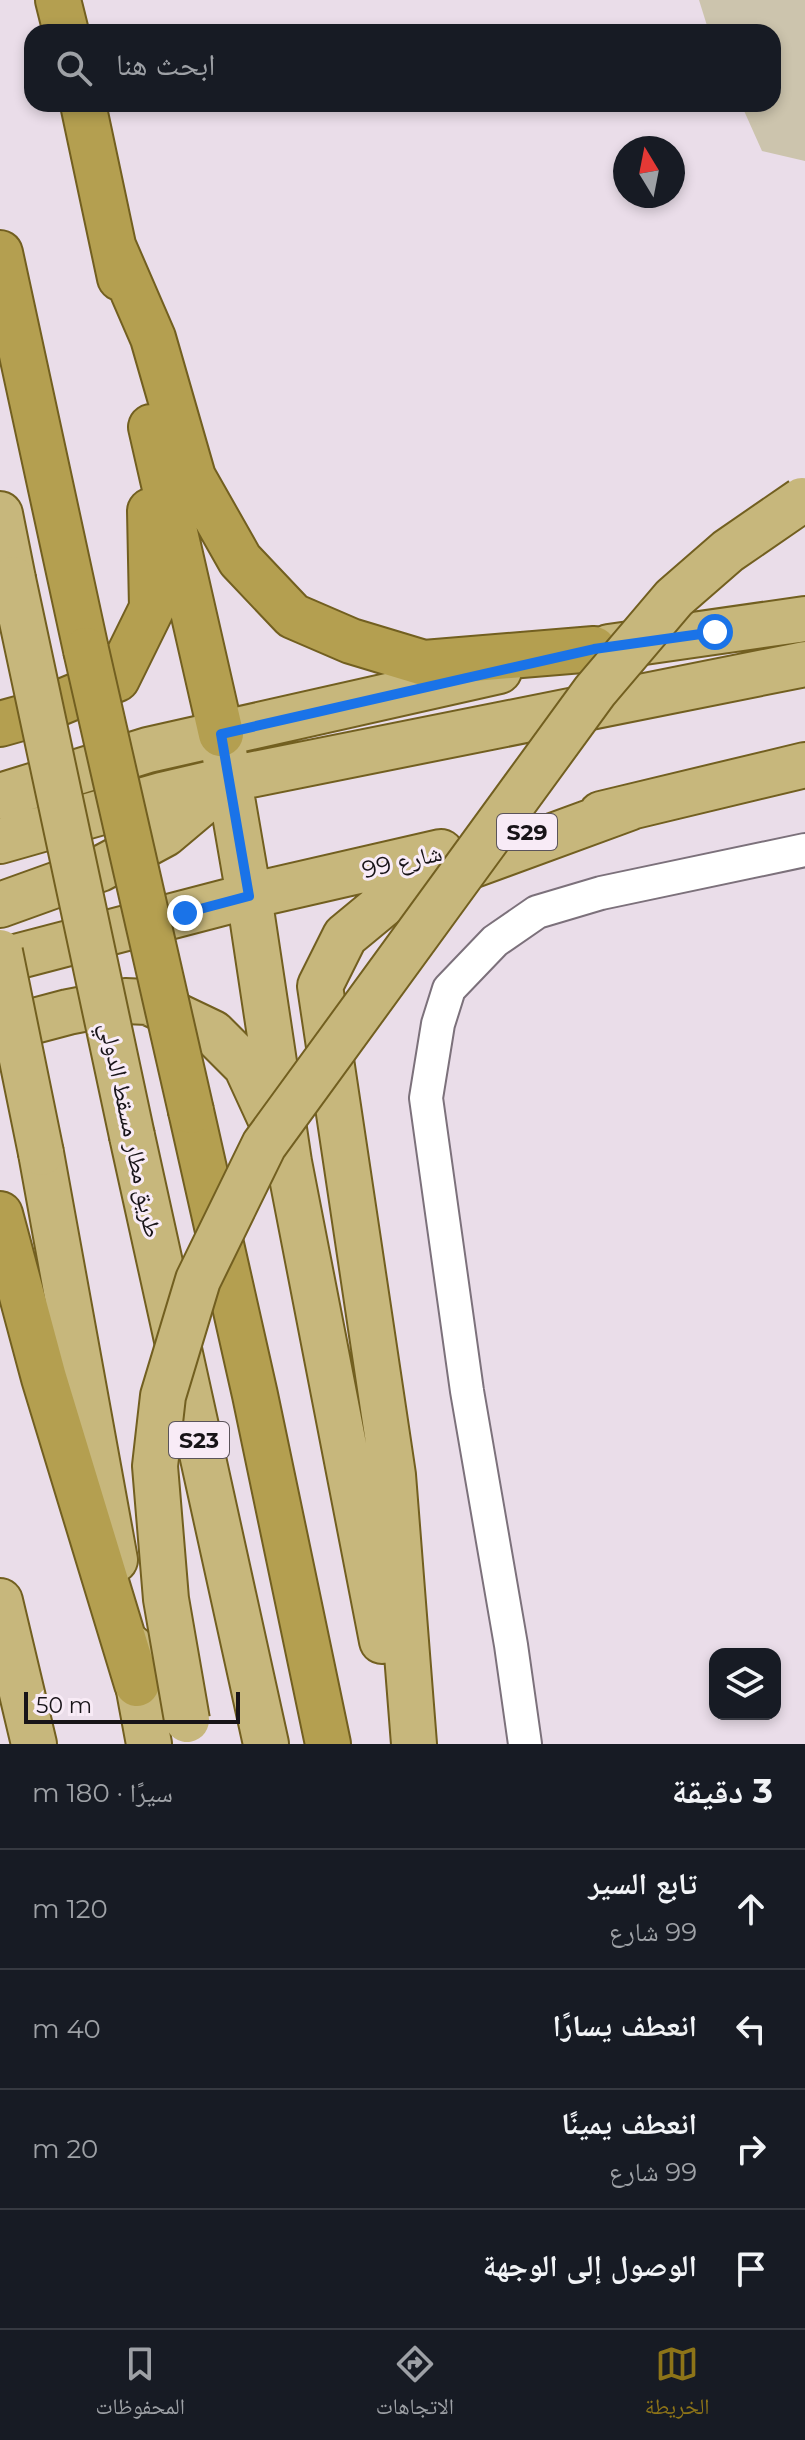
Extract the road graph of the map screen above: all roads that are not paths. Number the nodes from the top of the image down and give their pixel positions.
1 (58, 0) edge
2 (64, 24) edge
3 (85, 112) edge
4 (114, 248) junction
5 (0, 252) edge
6 (153, 439) junction
7 (804, 499) edge
8 (0, 514) edge
9 (805, 619) edge
10 (594, 649) junction
11 (805, 664) edge
12 (0, 724) edge
13 (221, 734) junction
14 (805, 765) edge
15 (230, 779) junction
16 (0, 796) edge
17 (629, 808) junction
18 (0, 841) edge
19 (805, 850) edge
20 (249, 896) junction
21 (0, 905) edge
22 (0, 952) edge
23 (0, 961) edge
24 (0, 1030) edge
25 (289, 1162) junction
26 (0, 1214) edge
27 (0, 1601) edge
28 (137, 1684) junction
29 (190, 1732) edge
30 (34, 1744) edge
31 (149, 1744) edge
32 (266, 1744) edge
33 (328, 1744) edge
34 (401, 1744) edge
35 (414, 1744) edge
36 (525, 1744) edge

1 - 2 highway
3 - 4 highway
4 - 6 highway
4 - 10 highway
5 - 33 highway, bridge
6 - 12 highway
6 - 13 highway
7 - 29 main road, bridge
8 - 32 main road, طريق مطار مسقط الدولي / S23, bridge
9 - 10 main road
10 - 13 main road
11 - 15 main road
13 - 15 main road
13 - 16 main road
14 - 17 main road, 99 شارع / S29
15 - 18 main road
15 - 20 main road
15 - 21 main road
17 - 20 main road, 99 شارع / S29
17 - 35 main road
19 - 36 street
20 - 23 main road, 99 شارع / S29
20 - 25 main road
22 - 28 main road, bridge
24 - 25 main road
25 - 34 main road
26 - 28 highway
27 - 30 main road
28 - 31 main road

